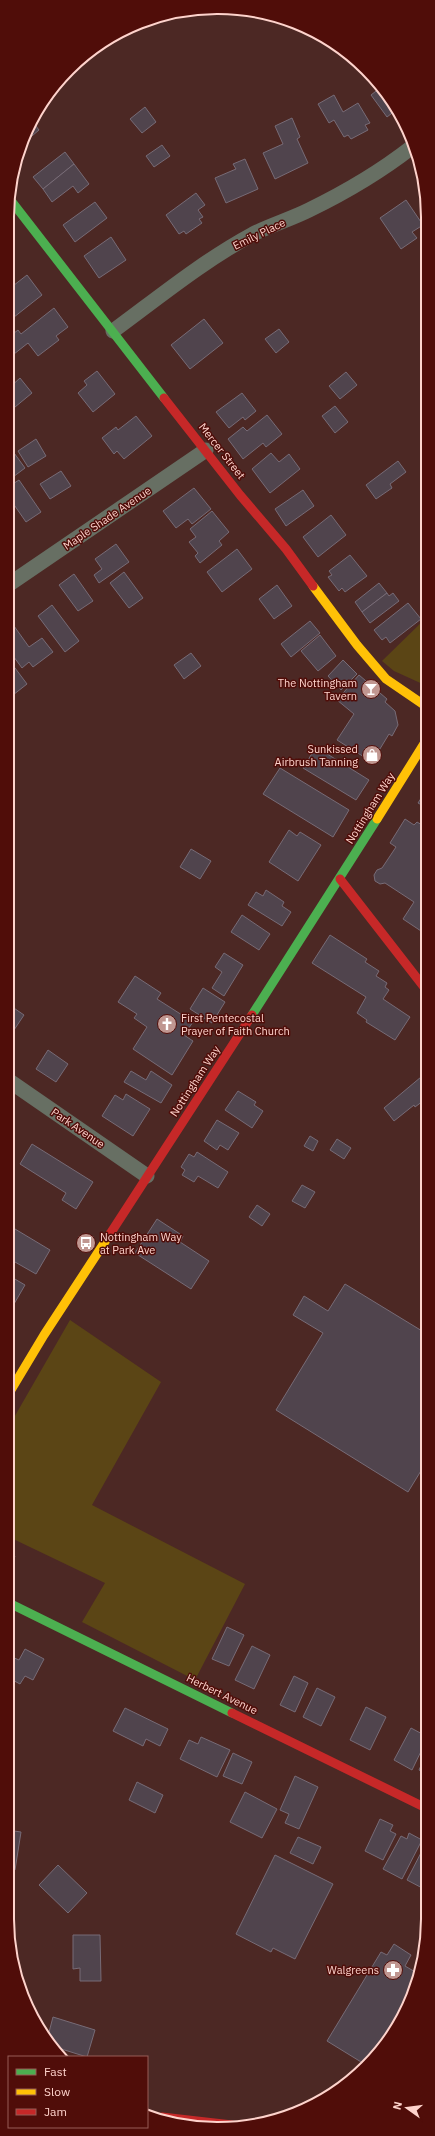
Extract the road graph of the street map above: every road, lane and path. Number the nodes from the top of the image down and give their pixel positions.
1 (409, 149) edge
2 (14, 204) edge
3 (113, 331) junction
4 (206, 450) junction
5 (14, 581) edge
6 (421, 703) edge
7 (421, 749) edge
8 (340, 879) junction
9 (421, 982) edge
10 (14, 1084) edge
11 (147, 1176) junction
12 (14, 1386) edge
13 (14, 1605) edge
14 (421, 1806) edge

1 - 3 street, Emily Place
2 - 3 street, Mercer Street
3 - 4 street, Mercer Street
4 - 5 street, Maple Shade Avenue
4 - 6 street, Mercer Street
7 - 8 street, Nottingham Way
8 - 9 street
8 - 11 street, Nottingham Way
10 - 11 street, Park Avenue
11 - 12 street, Nottingham Way
13 - 14 street, Herbert Avenue

